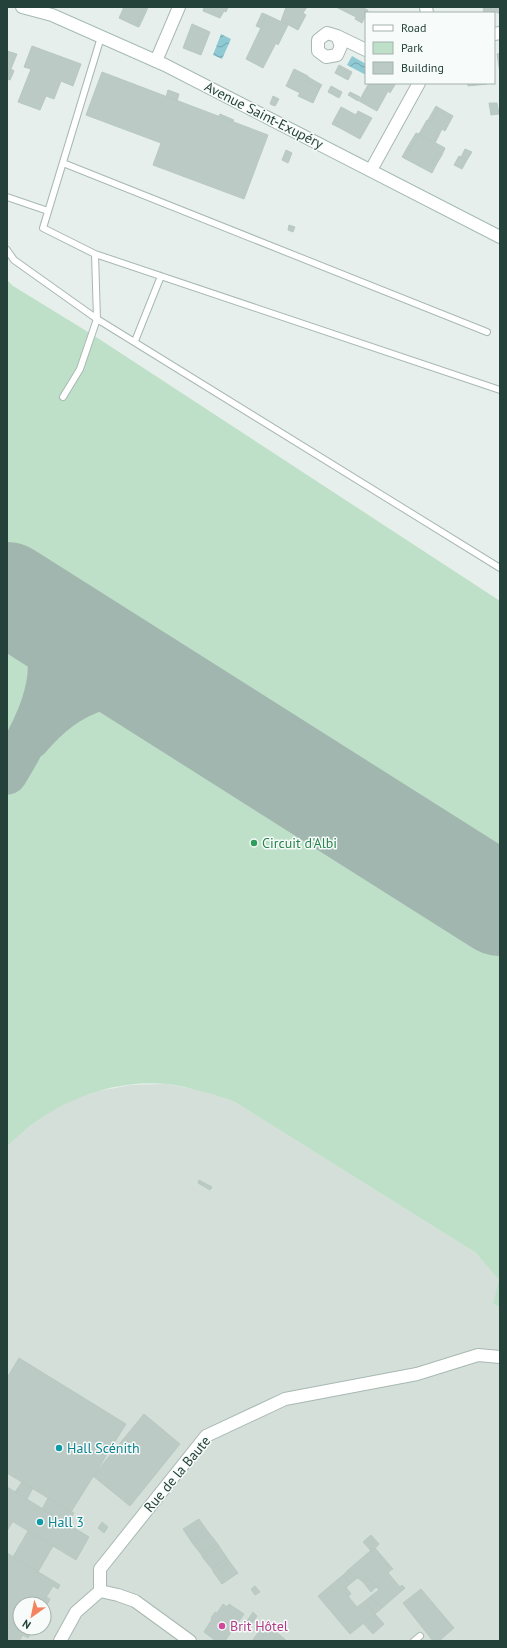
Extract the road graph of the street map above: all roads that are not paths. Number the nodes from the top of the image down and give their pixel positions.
1 (22, 7) edge
2 (179, 7) edge
3 (337, 36) dead end
4 (101, 37) junction
5 (365, 50) edge
6 (156, 61) junction
7 (418, 84) edge
8 (63, 162) junction
9 (371, 170) junction
10 (7, 197) edge
11 (48, 211) junction
12 (500, 237) edge
13 (7, 250) edge
14 (95, 254) junction
15 (161, 276) junction
16 (98, 318) junction
17 (487, 332) dead end
18 (135, 342) junction
19 (500, 390) edge
20 (63, 397) dead end
21 (500, 568) edge
22 (500, 1357) edge
23 (100, 1591) junction
24 (420, 1636) dead end
25 (60, 1641) edge
26 (190, 1641) edge
27 (414, 1641) edge

1 - 4 street, Avenue Saint-Exupéry
2 - 6 street
3 - 5 street
4 - 6 street, Avenue Saint-Exupéry
4 - 8 lane
6 - 9 street, Avenue Saint-Exupéry
7 - 9 street
8 - 11 lane
8 - 17 lane
9 - 12 street, Avenue Saint-Exupéry
10 - 11 lane
11 - 14 lane
13 - 16 lane
14 - 15 lane
14 - 16 lane
15 - 18 lane
15 - 19 lane
16 - 18 lane
16 - 20 lane
18 - 21 lane
22 - 23 street, Rue de la Baute
23 - 25 street
23 - 26 street
24 - 27 lane

